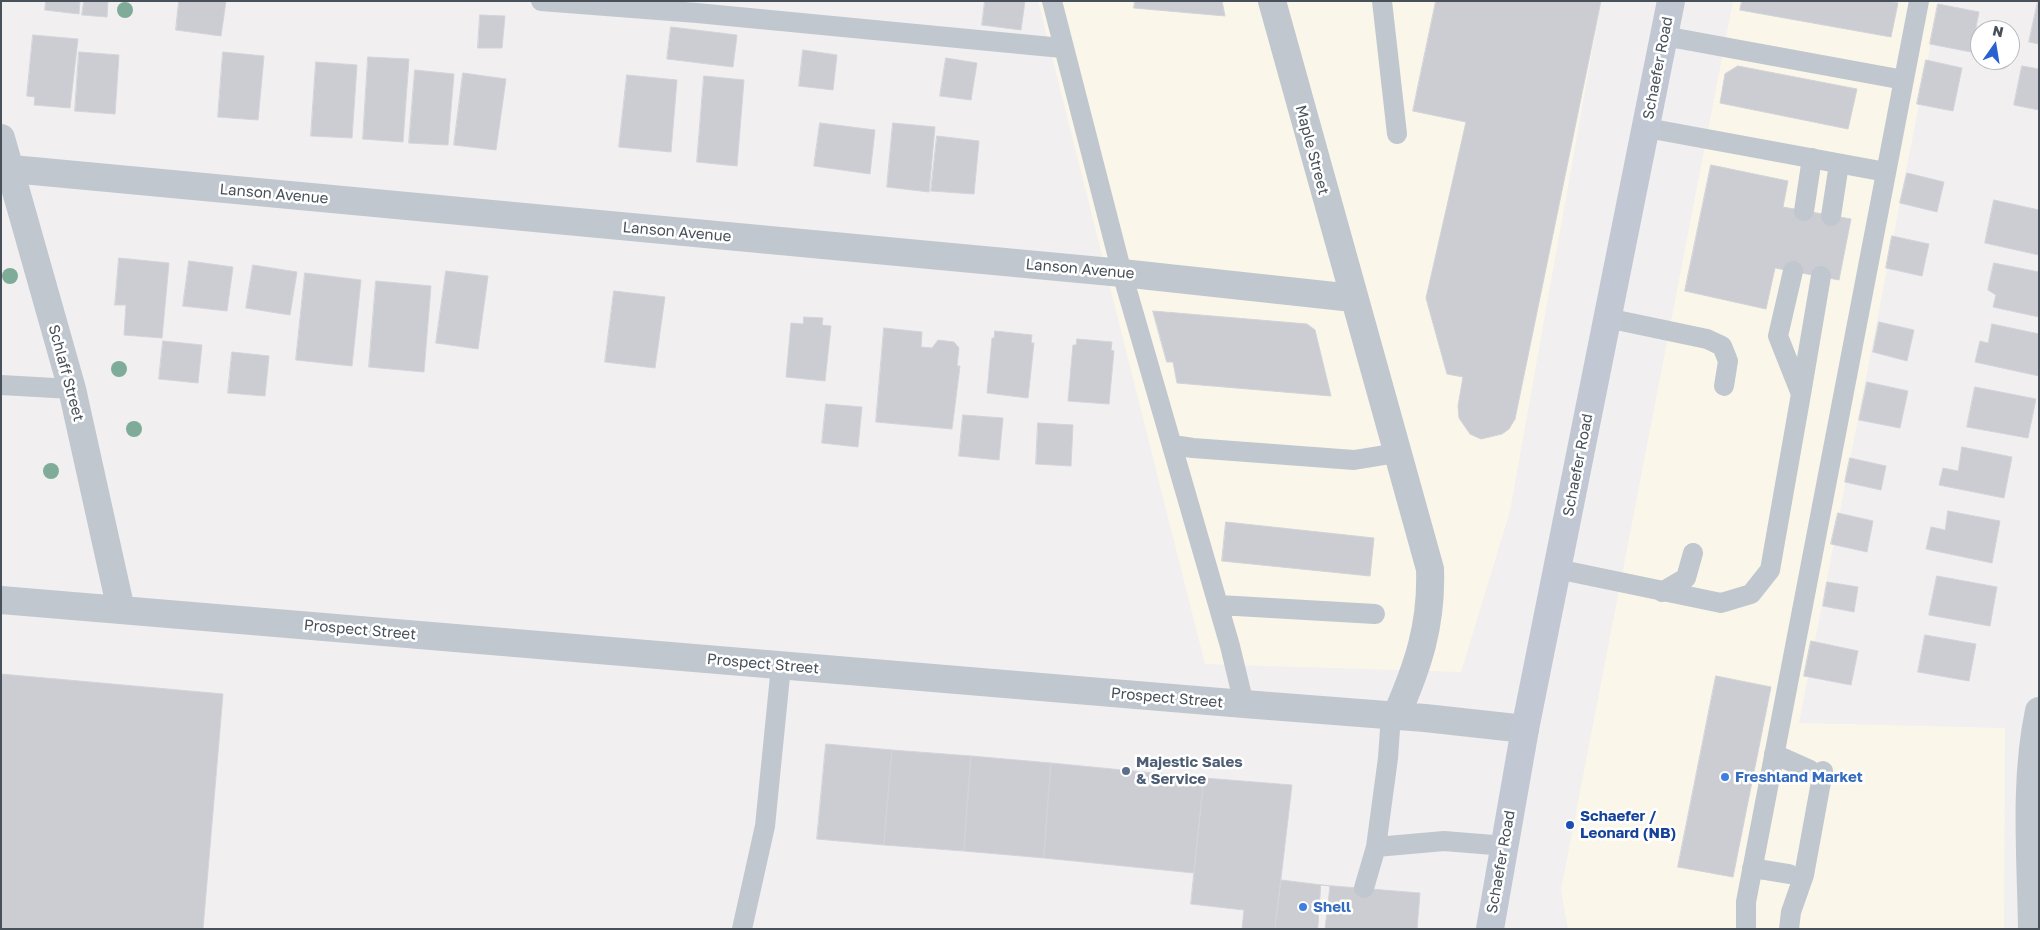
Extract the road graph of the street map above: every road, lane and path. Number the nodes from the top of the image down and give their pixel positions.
1 (541, 1) edge
2 (1052, 1) edge
3 (1272, 1) edge
4 (1382, 1) edge
5 (1671, 1) edge
6 (1919, 1) edge
7 (1664, 36) junction
8 (1062, 48) junction
9 (1904, 80) junction
10 (1647, 128) junction
11 (1397, 134) dead end
12 (1, 138) edge
13 (1812, 158) junction
14 (1839, 164) junction
15 (5, 169) edge
16 (1886, 172) junction
17 (1804, 211) dead end
18 (1831, 216) dead end
19 (1793, 271) dead end
20 (1122, 273) junction
21 (1821, 276) dead end
22 (1353, 298) junction
23 (1607, 318) junction
24 (1, 385) edge
25 (1724, 386) dead end
26 (72, 389) junction
27 (1801, 394) junction
28 (1173, 445) junction
29 (1397, 453) junction
30 (1693, 554) dead end
31 (1557, 569) junction
32 (1662, 592) junction
33 (1, 600) edge
34 (1219, 605) junction
35 (121, 610) junction
36 (1375, 614) dead end
37 (780, 666) junction
38 (1244, 704) junction
39 (1393, 715) junction
40 (2038, 715) edge
41 (1525, 729) junction
42 (1774, 754) junction
43 (1506, 846) junction
44 (1376, 847) junction
45 (1752, 868) junction
46 (1789, 874) dead end
47 (1364, 888) dead end
48 (742, 929) edge
49 (1490, 929) edge
50 (1746, 929) edge
51 (1789, 929) edge
52 (2032, 929) edge

1 - 8 lane
2 - 8 lane
3 - 22 street, Maple Street
4 - 11 lane
5 - 7 main road, Schaefer Road
6 - 9 lane
7 - 9 lane
7 - 10 main road, Schaefer Road
8 - 20 lane
9 - 16 lane
10 - 13 lane
10 - 23 main road, Schaefer Road
12 - 15 street, Schlaff Street
13 - 14 lane
13 - 17 lane
14 - 16 lane
14 - 18 lane
15 - 20 street, Lanson Avenue
15 - 26 street, Schlaff Street
16 - 42 lane
19 - 27 lane
20 - 22 street, Lanson Avenue
20 - 28 lane
21 - 27 lane
22 - 29 street, Maple Street
23 - 25 lane
23 - 31 main road, Schaefer Road
24 - 26 lane
26 - 35 street, Schlaff Street
27 - 32 lane
28 - 29 lane
28 - 34 lane
29 - 39 street, Maple Street
30 - 32 lane
31 - 32 lane
31 - 41 main road, Schaefer Road
33 - 35 street, Prospect Street
34 - 36 lane
34 - 38 lane
35 - 37 street, Prospect Street
37 - 38 street, Prospect Street
37 - 48 lane
38 - 39 street, Prospect Street
39 - 41 street, Prospect Street
39 - 44 lane
40 - 52 street
41 - 43 main road, Schaefer Road
42 - 45 lane
42 - 51 lane
43 - 44 lane
43 - 49 main road, Schaefer Road
44 - 47 lane
45 - 46 lane
45 - 50 lane

